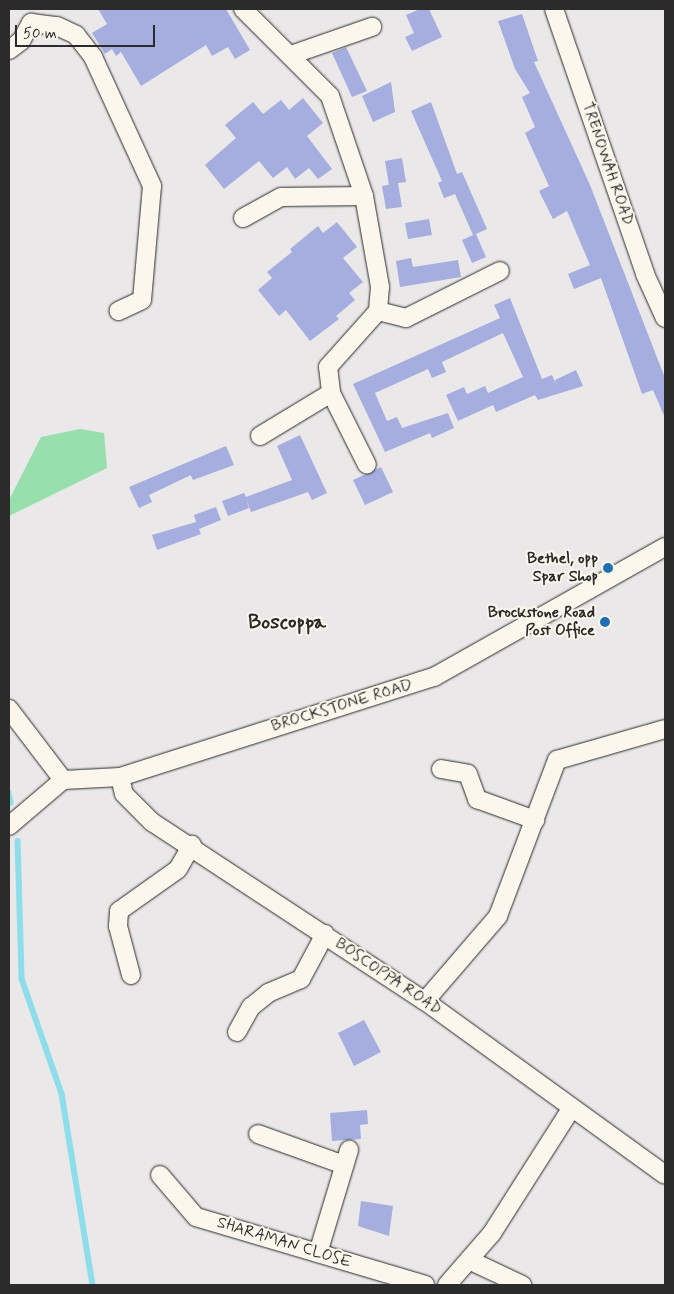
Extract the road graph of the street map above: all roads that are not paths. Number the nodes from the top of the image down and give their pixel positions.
1 (243, 9) edge
2 (554, 9) edge
3 (30, 16) edge
4 (372, 27) dead end
5 (9, 50) edge
6 (291, 55) junction
7 (364, 196) junction
8 (244, 218) dead end
9 (500, 271) dead end
10 (118, 311) dead end
11 (378, 311) junction
12 (665, 318) edge
13 (331, 393) junction
14 (260, 436) dead end
15 (367, 464) dead end
16 (665, 547) edge
17 (9, 709) edge
18 (665, 729) edge
19 (441, 769) dead end
20 (120, 777) junction
21 (63, 780) junction
22 (535, 820) junction
23 (9, 826) edge
24 (192, 845) junction
25 (325, 934) junction
26 (131, 975) dead end
27 (426, 1001) junction
28 (237, 1032) dead end
29 (571, 1109) junction
30 (258, 1134) dead end
31 (160, 1175) dead end
32 (665, 1176) edge
33 (318, 1253) junction
34 (468, 1260) junction
35 (424, 1285) edge
36 (447, 1285) edge
37 (522, 1285) edge

1 - 6 street
2 - 12 street, TRENOWAH ROAD
3 - 5 street
3 - 10 street
4 - 6 street
6 - 7 street
7 - 8 street
7 - 11 street
9 - 11 street
11 - 13 street
13 - 14 street
13 - 15 street
16 - 20 street, BROCKSTONE ROAD
17 - 21 street
18 - 22 street
19 - 22 street
20 - 21 street, BROCKSTONE ROAD
20 - 24 street, BOSCOPPA ROAD
21 - 23 street
22 - 27 street
24 - 25 street, BOSCOPPA ROAD
24 - 26 street
25 - 27 street, BOSCOPPA ROAD
25 - 28 street
27 - 29 street, BOSCOPPA ROAD
29 - 32 street, BOSCOPPA ROAD
29 - 34 street
30 - 33 street
31 - 33 street, SHARAMAN CLOSE
33 - 35 street, SHARAMAN CLOSE
34 - 36 street
34 - 37 street

